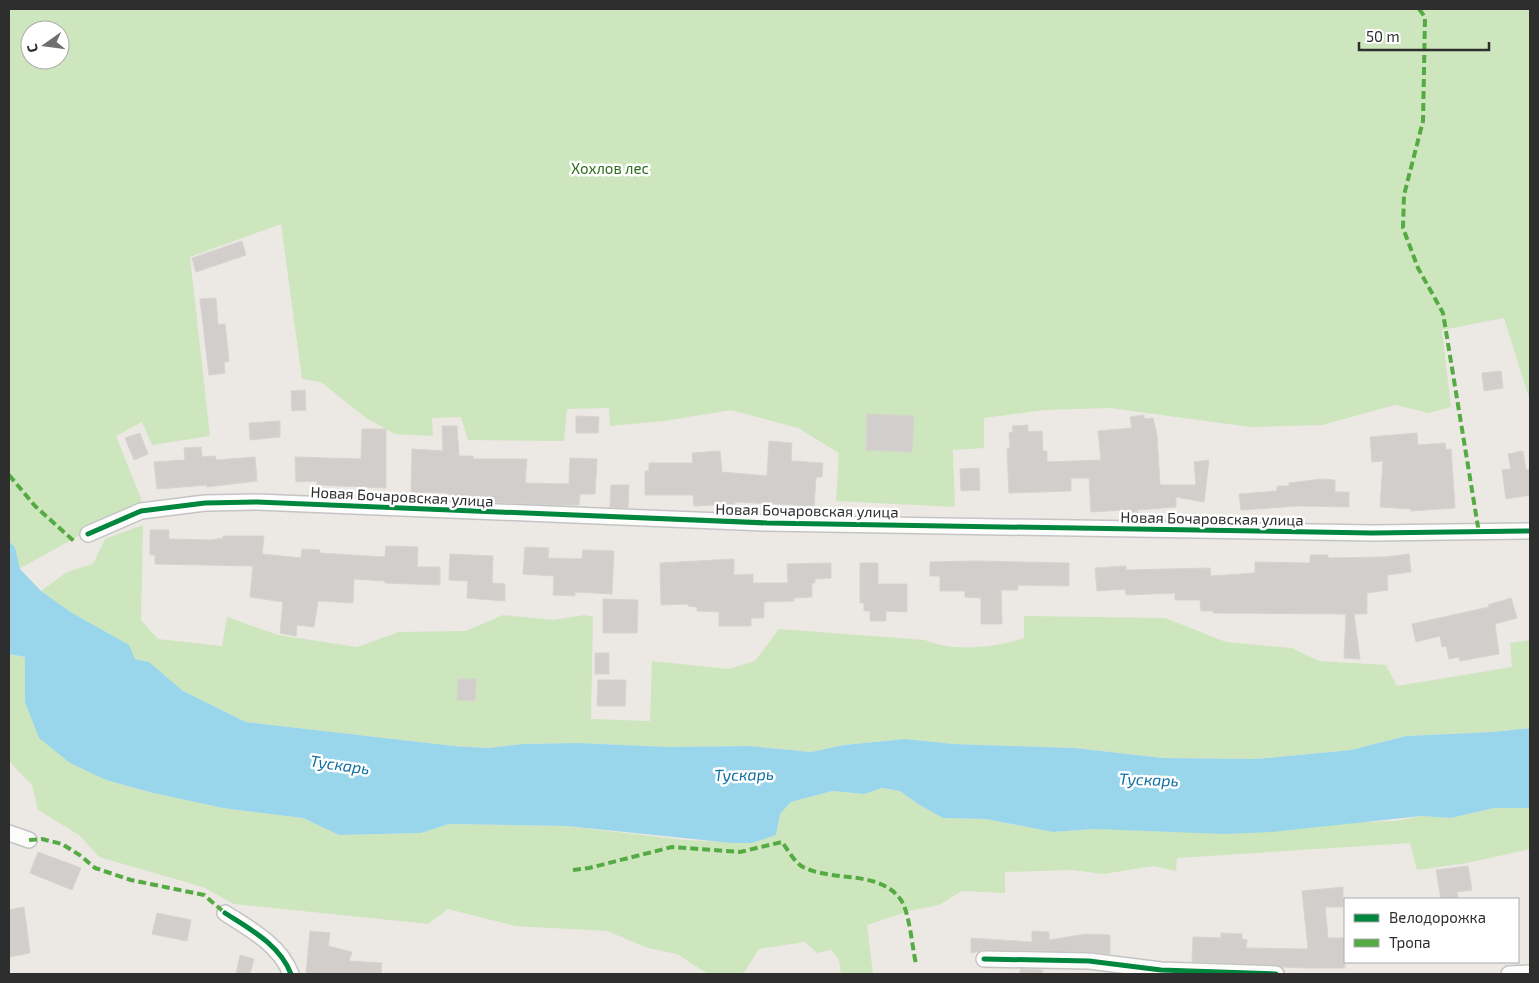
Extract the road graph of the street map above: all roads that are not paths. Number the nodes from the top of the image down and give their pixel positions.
1 (1530, 531) edge
2 (88, 534) dead end
3 (9, 833) edge
4 (29, 840) dead end
5 (225, 913) dead end
6 (984, 959) dead end
7 (1530, 973) edge
8 (291, 974) edge
9 (1276, 974) edge
10 (1509, 974) edge

1 - 2 street, Новая Бочаровская улица
3 - 4 street
5 - 8 street
6 - 9 street
7 - 10 street

